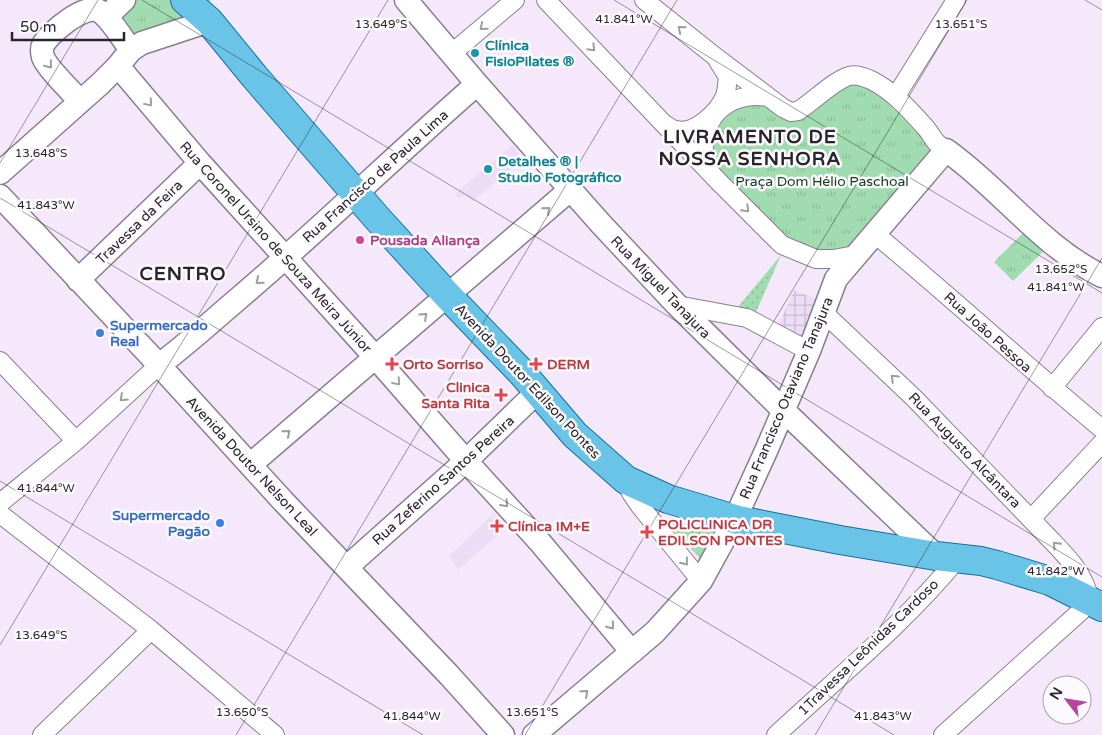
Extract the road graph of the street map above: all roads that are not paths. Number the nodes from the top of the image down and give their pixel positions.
1 (124, 0) edge
2 (185, 0) edge
3 (406, 0) edge
4 (515, 0) edge
5 (546, 0) edge
6 (644, 0) edge
7 (956, 0) edge
8 (209, 11) edge
9 (106, 17) junction
10 (451, 54) junction
11 (124, 58) junction
12 (716, 58) junction
13 (477, 84) junction
14 (896, 96) junction
15 (768, 98) junction
16 (80, 101) junction
17 (666, 125) junction
18 (946, 150) junction
19 (200, 163) junction
20 (706, 168) junction
21 (0, 173) edge
22 (571, 189) junction
23 (357, 194) junction
24 (0, 196) edge
25 (875, 234) junction
26 (855, 255) junction
27 (285, 258) junction
28 (816, 259) junction
29 (1102, 276) edge
30 (836, 279) junction
31 (78, 280) junction
32 (447, 295) junction
33 (677, 305) junction
34 (823, 312) junction
35 (1102, 327) edge
36 (809, 351) junction
37 (376, 358) junction
38 (1, 365) edge
39 (159, 365) junction
40 (1052, 388) junction
41 (538, 391) junction
42 (783, 410) junction
43 (1102, 429) edge
44 (76, 441) junction
45 (1102, 443) edge
46 (466, 461) junction
47 (250, 465) junction
48 (626, 480) junction
49 (0, 503) edge
50 (0, 514) edge
51 (735, 519) junction
52 (1031, 519) junction
53 (947, 557) junction
54 (347, 567) junction
55 (701, 581) junction
56 (1096, 604) edge
57 (151, 630) junction
58 (632, 652) junction
59 (42, 735) edge
60 (275, 735) edge
61 (503, 735) edge
62 (534, 735) edge
63 (776, 735) edge
64 (943, 735) edge

1 - 9 street
2 - 8 main road, Avenida Doutor Edilson Pontes
3 - 10 street, Rua Miguel Tanajura
4 -> 10 street
5 -> 17 street
12 -> 6 street
7 - 14 street
8 - 11 street
8 - 23 main road, Avenida Doutor Edilson Pontes
9 - 11 street
9 -> 16 street
10 - 13 street, Rua Miguel Tanajura
11 - 16 street
11 -> 19 street, Rua Coronel Ursino de Souza Meira Júnior
12 - 15 street
12 - 17 street
13 - 22 street, Rua Miguel Tanajura
13 - 23 street, Rua Francisco de Paula Lima
14 - 15 street
14 - 18 street
15 - 20 street
16 - 21 street
17 - 20 street
18 - 25 street
18 - 29 street
19 - 27 street, Rua Coronel Ursino de Souza Meira Júnior
19 - 31 street, Travessa da Feira
20 -> 28 street
32 -> 22 street
22 - 33 street, Rua Miguel Tanajura
23 - 27 street, Rua Francisco de Paula Lima
23 - 32 main road, Avenida Doutor Edilson Pontes
24 - 31 street, Avenida Doutor Nelson Leal
25 - 26 street
25 - 40 street, Rua João Pessoa
26 - 28 street
26 - 30 street, Rua Francisco Otaviano Tanajura
27 - 37 street, Rua Coronel Ursino de Souza Meira Júnior
27 -> 39 street, Rua Francisco de Paula Lima
28 - 30 street
30 - 34 street, Rua Francisco Otaviano Tanajura
31 - 39 street, Avenida Doutor Nelson Leal
37 -> 32 street
32 - 41 main road, Avenida Doutor Edilson Pontes
33 - 36 street
33 - 42 street, Rua Miguel Tanajura
34 - 36 street, Rua Francisco Otaviano Tanajura
52 -> 34 street, Rua Augusto Alcântara
35 - 40 street
36 - 42 street, Rua Francisco Otaviano Tanajura
37 -> 46 street, Rua Coronel Ursino de Souza Meira Júnior
47 -> 37 street
38 - 44 street
39 -> 44 street
39 - 47 street, Avenida Doutor Nelson Leal
40 - 43 street, Rua João Pessoa
41 - 46 street, Rua Zeferino Santos Pereira
41 - 48 main road, Avenida Doutor Edilson Pontes
42 - 51 street, Rua Francisco Otaviano Tanajura
42 - 53 street, Rua Miguel Tanajura
44 - 49 street
45 - 52 street
46 - 54 street, Rua Zeferino Santos Pereira
46 -> 58 street, Rua Coronel Ursino de Souza Meira Júnior
47 - 54 street, Avenida Doutor Nelson Leal
48 - 51 main road, Avenida Doutor Edilson Pontes
48 -> 55 street
50 - 57 street
51 - 53 main road, Avenida Doutor Edilson Pontes
51 - 55 street, Rua Francisco Otaviano Tanajura
56 -> 52 street, Rua Augusto Alcântara
53 - 56 main road, Avenida Doutor Edilson Pontes
53 - 63 street, 1Travessa Leônidas Cardoso
54 - 61 street, Avenida Doutor Nelson Leal
55 - 58 street, Rua Francisco Otaviano Tanajura
56 - 64 street
57 - 59 street
57 - 60 street
62 -> 58 street, Rua Francisco Otaviano Tanajura

